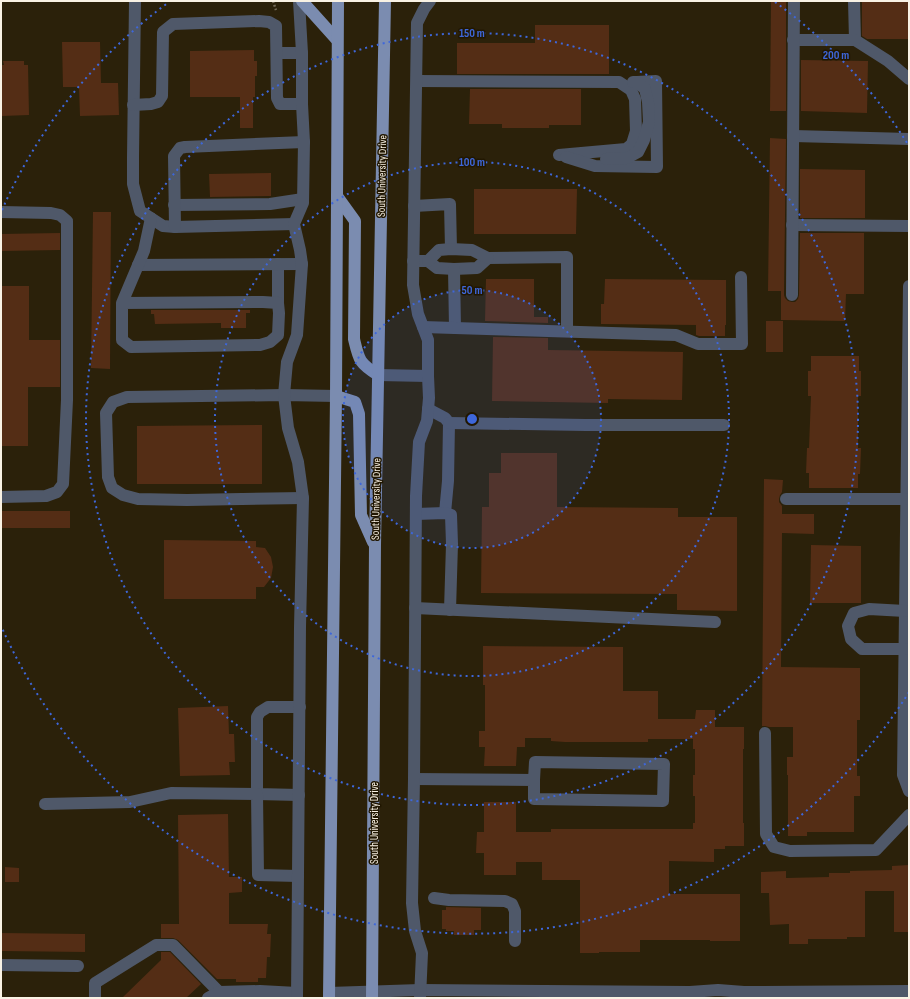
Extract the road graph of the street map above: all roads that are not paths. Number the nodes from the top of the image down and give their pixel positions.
1 (135, 1) edge
2 (300, 1) edge
3 (338, 1) edge
4 (385, 1) edge
5 (430, 1) edge
6 (794, 1) edge
7 (854, 1) edge
8 (337, 40) junction
9 (793, 40) junction
10 (855, 40) junction
11 (277, 53) junction
12 (302, 53) junction
13 (909, 79) edge
14 (417, 81) junction
15 (619, 82) junction
16 (637, 82) junction
17 (302, 104) junction
18 (134, 105) junction
19 (792, 136) junction
20 (909, 139) edge
21 (304, 142) junction
22 (559, 155) junction
23 (336, 196) junction
24 (303, 199) junction
25 (174, 205) junction
26 (414, 206) junction
27 (1, 212) edge
28 (151, 218) junction
29 (294, 224) junction
30 (792, 225) junction
31 (909, 226) edge
32 (175, 227) junction
33 (451, 249) junction
34 (488, 258) junction
35 (413, 261) junction
36 (428, 261) junction
37 (278, 264) junction
38 (302, 264) junction
39 (138, 265) junction
40 (454, 270) junction
41 (741, 277) dead end
42 (909, 286) edge
43 (792, 295) dead end
44 (122, 303) junction
45 (278, 303) junction
46 (423, 327) junction
47 (455, 328) junction
48 (567, 331) junction
49 (908, 365) edge
50 (378, 375) junction
51 (428, 376) junction
52 (284, 395) junction
53 (336, 396) junction
54 (428, 409) junction
55 (449, 423) junction
56 (724, 425) dead end
57 (1, 497) edge
58 (303, 498) junction
59 (786, 499) dead end
60 (906, 499) junction
61 (445, 513) junction
62 (416, 514) junction
63 (375, 545) junction
64 (908, 546) edge
65 (416, 608) junction
66 (450, 610) junction
67 (905, 611) junction
68 (715, 622) dead end
69 (905, 649) junction
70 (300, 707) junction
71 (765, 733) dead end
72 (414, 780) junction
73 (534, 780) junction
74 (909, 791) edge
75 (257, 794) junction
76 (299, 795) junction
77 (44, 804) dead end
78 (909, 815) edge
79 (298, 876) junction
80 (434, 898) dead end
81 (515, 941) dead end
82 (1, 965) edge
83 (78, 966) dead end
84 (909, 991) edge
85 (219, 992) junction
86 (420, 994) edge
87 (717, 994) edge
88 (297, 995) edge
89 (372, 995) edge
90 (595, 995) edge
91 (329, 996) edge
92 (95, 998) edge
93 (208, 998) edge

1 - 18 street
2 - 8 main road
2 - 12 street
3 - 8 main road
4 - 50 main road, South University Drive
5 - 14 street
6 - 9 street
7 - 10 street
8 - 23 main road
9 - 10 street
9 - 19 street
10 - 13 street
11 - 12 street
11 - 17 street
11 - 18 street
12 - 17 street
14 - 15 street
14 - 26 street
15 - 16 street
15 - 22 street
16 - 22 street
16 - 22 street
17 - 21 street
18 - 28 street
19 - 20 street
19 - 30 street
21 - 24 street
21 - 25 street
23 - 50 main road
23 - 53 main road
24 - 25 street
24 - 29 street
25 - 32 street
26 - 33 street
26 - 35 street
27 - 57 street
28 - 32 street
28 - 39 street
29 - 32 street
29 - 38 street
30 - 31 street
30 - 43 street
33 - 34 street
33 - 36 street
34 - 40 street
34 - 48 street
35 - 36 street
35 - 46 street
36 - 40 street
37 - 38 street
37 - 39 street
37 - 45 street
38 - 52 street
39 - 44 street
40 - 47 street
41 - 48 street
42 - 49 street
44 - 45 street
44 - 45 street
46 - 47 street
46 - 51 street
47 - 48 street
49 - 60 street
50 - 51 street
50 - 63 main road, South University Drive
51 - 54 street
52 - 53 street
52 - 58 street
52 - 58 street
53 - 63 main road
53 - 91 main road
54 - 55 street
54 - 62 street
55 - 56 street
55 - 61 street
58 - 70 street
59 - 60 street
60 - 64 street
61 - 62 street
61 - 66 street
62 - 65 street
63 - 89 main road, South University Drive
64 - 67 street
65 - 66 street
65 - 72 street
66 - 68 street
67 - 69 street
67 - 69 street
69 - 74 street
70 - 75 street
70 - 76 street
71 - 78 street
72 - 73 street
72 - 86 street
73 - 73 street
75 - 76 street
75 - 77 street
75 - 79 street
76 - 79 street
79 - 88 street
80 - 81 street
82 - 83 street
84 - 87 street
85 - 88 street
85 - 92 street
85 - 93 street
86 - 89 street
86 - 90 street
87 - 90 street
89 - 91 street

